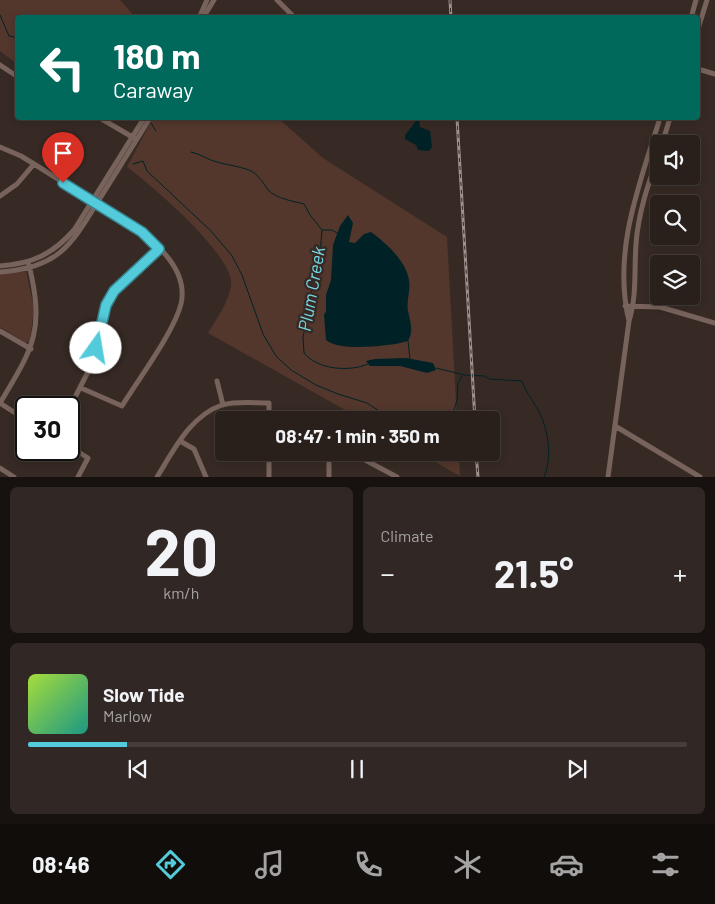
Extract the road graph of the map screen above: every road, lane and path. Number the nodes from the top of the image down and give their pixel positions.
1 (207, 0) edge
2 (214, 0) edge
3 (277, 0) edge
4 (696, 0) edge
5 (707, 0) edge
6 (200, 15) edge
7 (205, 15) edge
8 (293, 15) edge
9 (692, 15) edge
10 (700, 23) edge
11 (0, 65) edge
12 (700, 70) edge
13 (715, 74) edge
14 (15, 75) edge
15 (104, 120) edge
16 (143, 120) edge
17 (148, 120) edge
18 (659, 120) edge
19 (669, 120) edge
20 (665, 135) edge
21 (134, 137) junction
22 (0, 147) edge
23 (34, 164) junction
24 (650, 184) edge
25 (0, 196) edge
26 (94, 202) junction
27 (159, 249) junction
28 (29, 262) junction
29 (0, 266) edge
30 (30, 269) junction
31 (0, 272) edge
32 (625, 306) junction
33 (634, 306) junction
34 (629, 321) junction
35 (715, 323) edge
36 (0, 331) edge
37 (31, 349) junction
38 (217, 381) dead end
39 (82, 388) junction
40 (77, 396) edge
41 (0, 403) edge
42 (223, 405) junction
43 (269, 411) edge
44 (15, 413) edge
45 (616, 426) junction
46 (180, 441) junction
47 (80, 453) edge
48 (269, 461) edge
49 (329, 461) edge
50 (367, 461) edge
51 (0, 468) edge
52 (14, 476) edge
53 (78, 476) edge
54 (157, 476) edge
55 (206, 476) edge
56 (269, 476) edge
57 (329, 476) edge
58 (396, 476) edge
59 (608, 476) edge
60 (700, 476) edge

1 - 6 street
2 - 7 street
3 - 8 street
4 - 9 street
5 - 10 street
11 - 14 street
12 - 13 street
15 - 21 street
16 - 21 street
17 - 21 street
18 - 32 street
19 - 20 street
21 - 26 street
22 - 23 street
23 - 25 street
23 - 26 street
24 - 33 street
26 - 27 street
26 - 28 street
26 - 30 street
27 - 39 street
27 - 39 street
28 - 29 street
28 - 30 street
30 - 31 street
30 - 37 street
32 - 33 street
32 - 34 street
33 - 34 street
33 - 35 street
34 - 45 street
36 - 37 street
37 - 41 street
38 - 42 street
39 - 40 street
41 - 44 street
42 - 43 street
42 - 46 street
45 - 59 street
45 - 60 street
46 - 54 street
46 - 55 street
47 - 53 street
48 - 56 street
49 - 57 street
50 - 58 street
51 - 52 street

